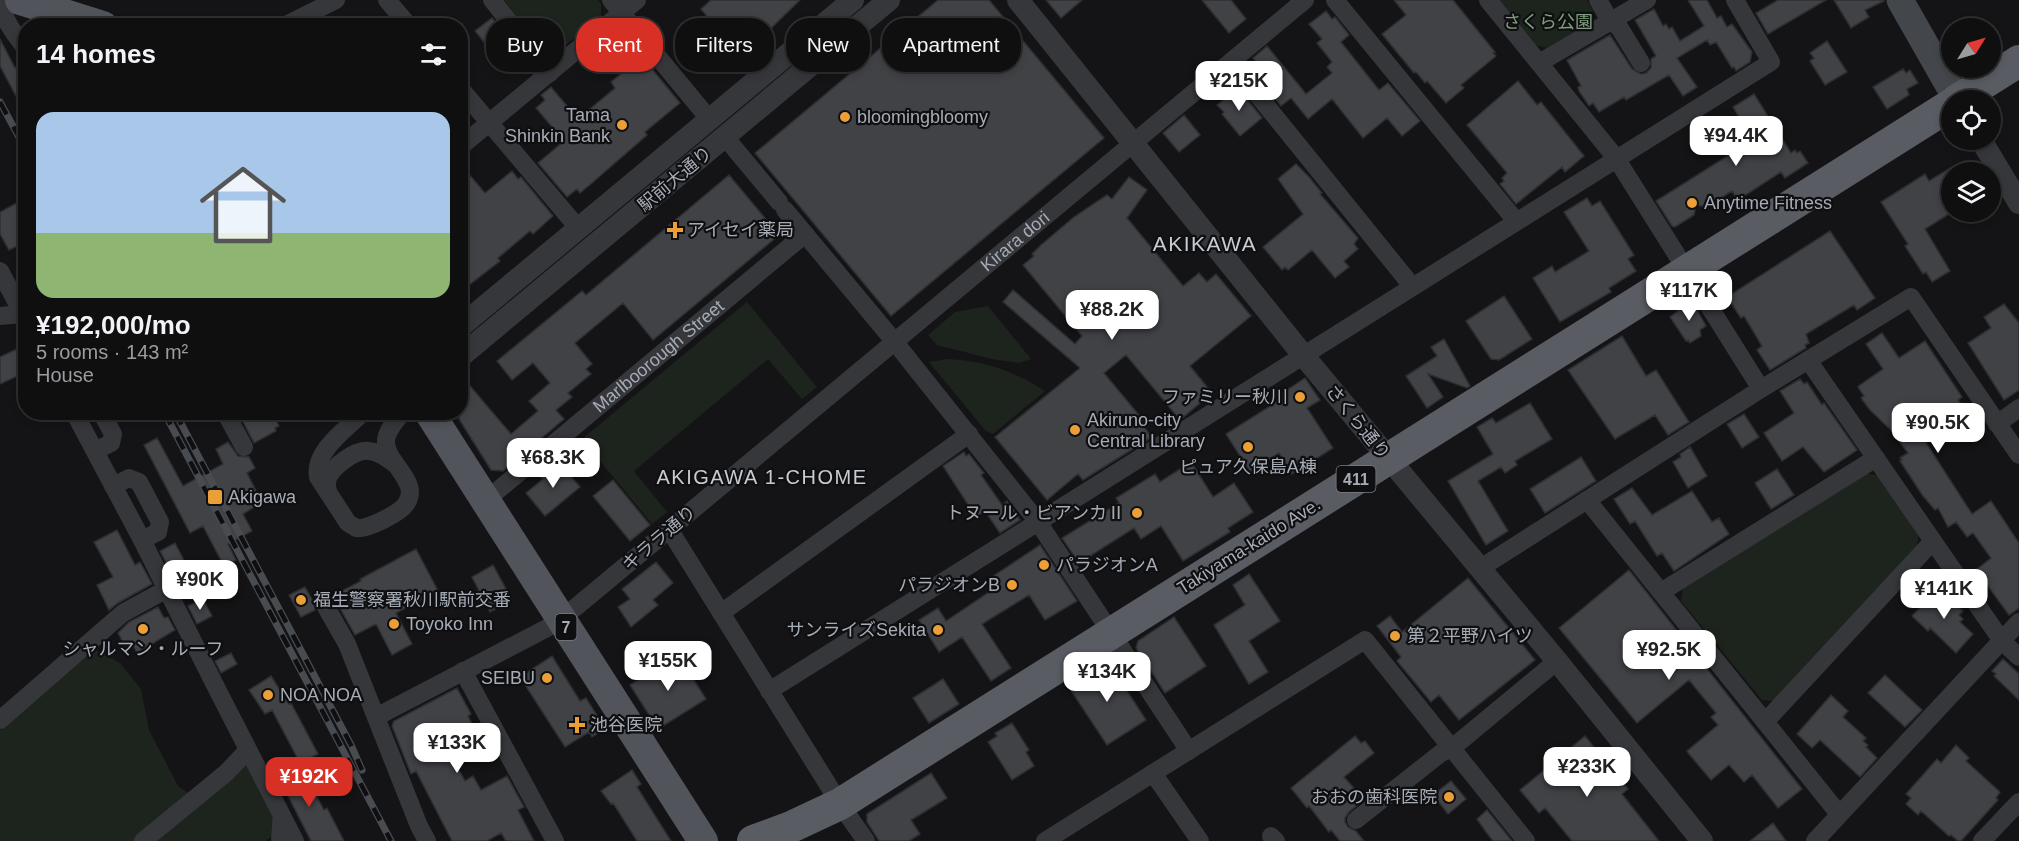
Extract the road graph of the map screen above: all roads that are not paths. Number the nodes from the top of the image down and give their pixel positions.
1 (4, 0) edge
2 (21, 0) edge
3 (336, 0) edge
4 (387, 0) edge
5 (492, 0) edge
6 (637, 0) edge
7 (853, 0) edge
8 (889, 0) edge
9 (1018, 0) edge
10 (1305, 0) edge
11 (1335, 0) edge
12 (1488, 0) edge
13 (1598, 0) edge
14 (1647, 0) edge
15 (1735, 0) edge
16 (1900, 0) edge
17 (67, 6) edge
18 (616, 7) edge
19 (89, 18) edge
20 (304, 18) edge
21 (402, 18) edge
22 (1610, 21) junction
23 (18, 38) edge
24 (2019, 61) edge
25 (1231, 62) junction
26 (1539, 63) junction
27 (1641, 63) dead end
28 (550, 73) junction
29 (1951, 90) edge
30 (1973, 90) edge
31 (468, 97) edge
32 (1941, 111) edge
33 (710, 120) junction
34 (490, 123) junction
35 (725, 137) junction
36 (468, 141) edge
37 (1134, 142) junction
38 (1987, 150) edge
39 (1616, 158) junction
40 (2019, 203) edge
41 (1516, 221) junction
42 (579, 229) junction
43 (805, 234) junction
44 (1686, 270) junction
45 (0, 271) edge
46 (1413, 286) junction
47 (18, 306) edge
48 (0, 316) edge
49 (18, 317) edge
50 (468, 320) edge
51 (894, 341) junction
52 (468, 350) edge
53 (1303, 355) junction
54 (1808, 360) junction
55 (1761, 389) junction
56 (2019, 408) edge
57 (78, 420) edge
58 (106, 420) edge
59 (229, 420) edge
60 (355, 420) edge
61 (398, 420) edge
62 (434, 420) edge
63 (1997, 424) junction
64 (969, 434) junction
65 (244, 447) dead end
66 (95, 451) junction
67 (2019, 455) edge
68 (1388, 458) junction
69 (1876, 458) junction
70 (396, 465) junction
71 (328, 491) junction
72 (1587, 500) junction
73 (485, 501) junction
74 (1038, 522) junction
75 (669, 529) junction
76 (1933, 541) junction
77 (1479, 568) junction
78 (167, 589) junction
79 (1661, 591) junction
80 (326, 607) dead end
81 (721, 613) junction
82 (561, 618) junction
83 (2019, 622) edge
84 (1112, 633) junction
85 (2002, 641) junction
86 (2019, 657) edge
87 (1557, 661) junction
88 (463, 672) junction
89 (769, 691) junction
90 (376, 717) junction
91 (0, 720) edge
92 (1765, 722) junction
93 (1452, 748) junction
94 (248, 750) junction
95 (1189, 751) junction
96 (1153, 773) junction
97 (2019, 802) edge
98 (840, 804) junction
99 (280, 809) junction
100 (1839, 814) junction
101 (1356, 820) dead end
102 (143, 841) edge
103 (278, 841) edge
104 (295, 841) edge
105 (427, 841) edge
106 (555, 841) edge
107 (703, 841) edge
108 (753, 841) edge
109 (866, 841) edge
110 (1045, 841) edge
111 (1200, 841) edge
112 (1526, 841) edge
113 (1702, 841) edge
114 (1815, 841) edge
115 (1982, 841) edge

1 - 23 street
2 - 17 main road
3 - 20 street
4 - 21 street
5 - 28 street
6 - 18 street
7 - 33 street, 駅前大通り
8 - 35 street, 駅前大通り
9 - 37 street, さくら通り
10 - 25 street, Kirara dori
11 - 41 street
12 - 26 street
13 - 22 street
14 - 22 street
15 - 39 street
16 - 29 main road
17 - 19 main road
18 - 28 street
18 - 33 street
22 - 26 street
22 - 27 street
24 - 30 highway
25 - 37 street, Kirara dori
25 - 46 street
26 - 39 street
28 - 34 street
31 - 34 street
32 - 44 highway, Takiyama-kaido Ave. / 411
33 - 42 street, 駅前大通り
34 - 36 street
34 - 42 street
35 - 43 street
35 - 52 street, 駅前大通り
37 - 51 street, Kirara dori
37 - 53 street, さくら通り
38 - 40 street
39 - 41 street
39 - 44 street
41 - 46 street
42 - 50 street, 駅前大通り
43 - 51 street
43 - 73 street, Marlboorough Street
44 - 55 street
44 - 68 highway, Takiyama-kaido Ave. / 411
45 - 47 street
46 - 53 street
48 - 49 street
51 - 64 street
51 - 75 street, キララ通り
53 - 68 street, さくら通り
53 - 74 street
54 - 55 street
54 - 63 street
54 - 69 street
55 - 72 street
56 - 63 street
57 - 66 street
58 - 66 street
59 - 65 street
60 - 71 street
61 - 70 street
62 - 73 main road, 7
63 - 67 street
64 - 74 street
64 - 81 street
66 - 78 street
68 - 77 street, さくら通り
68 - 84 highway, Takiyama-kaido Ave. / 411
69 - 76 street
69 - 79 street
70 - 71 street
70 - 71 street
72 - 77 street
72 - 79 street
73 - 82 main road, 7
74 - 84 street
74 - 89 street
75 - 81 street
75 - 82 street, キララ通り
76 - 85 street
76 - 92 street
77 - 87 street, さくら通り
78 - 91 street
78 - 94 street
79 - 92 street
80 - 90 street
81 - 89 street
82 - 88 street, キララ通り
82 - 107 main road, 7
83 - 85 street
84 - 95 street
84 - 98 highway, Takiyama-kaido Ave. / 411
85 - 86 street
85 - 100 street
87 - 93 street
87 - 113 street, さくら通り
88 - 90 street, キララ通り
88 - 106 street
89 - 98 street
90 - 105 street
92 - 100 street
93 - 95 street
93 - 101 street
93 - 112 street
94 - 99 street
94 - 102 street
95 - 96 street
96 - 110 street
96 - 111 street
97 - 115 street
98 - 108 highway, Takiyama-kaido Ave. / 411
98 - 109 street
99 - 103 street
99 - 104 street
100 - 114 street

